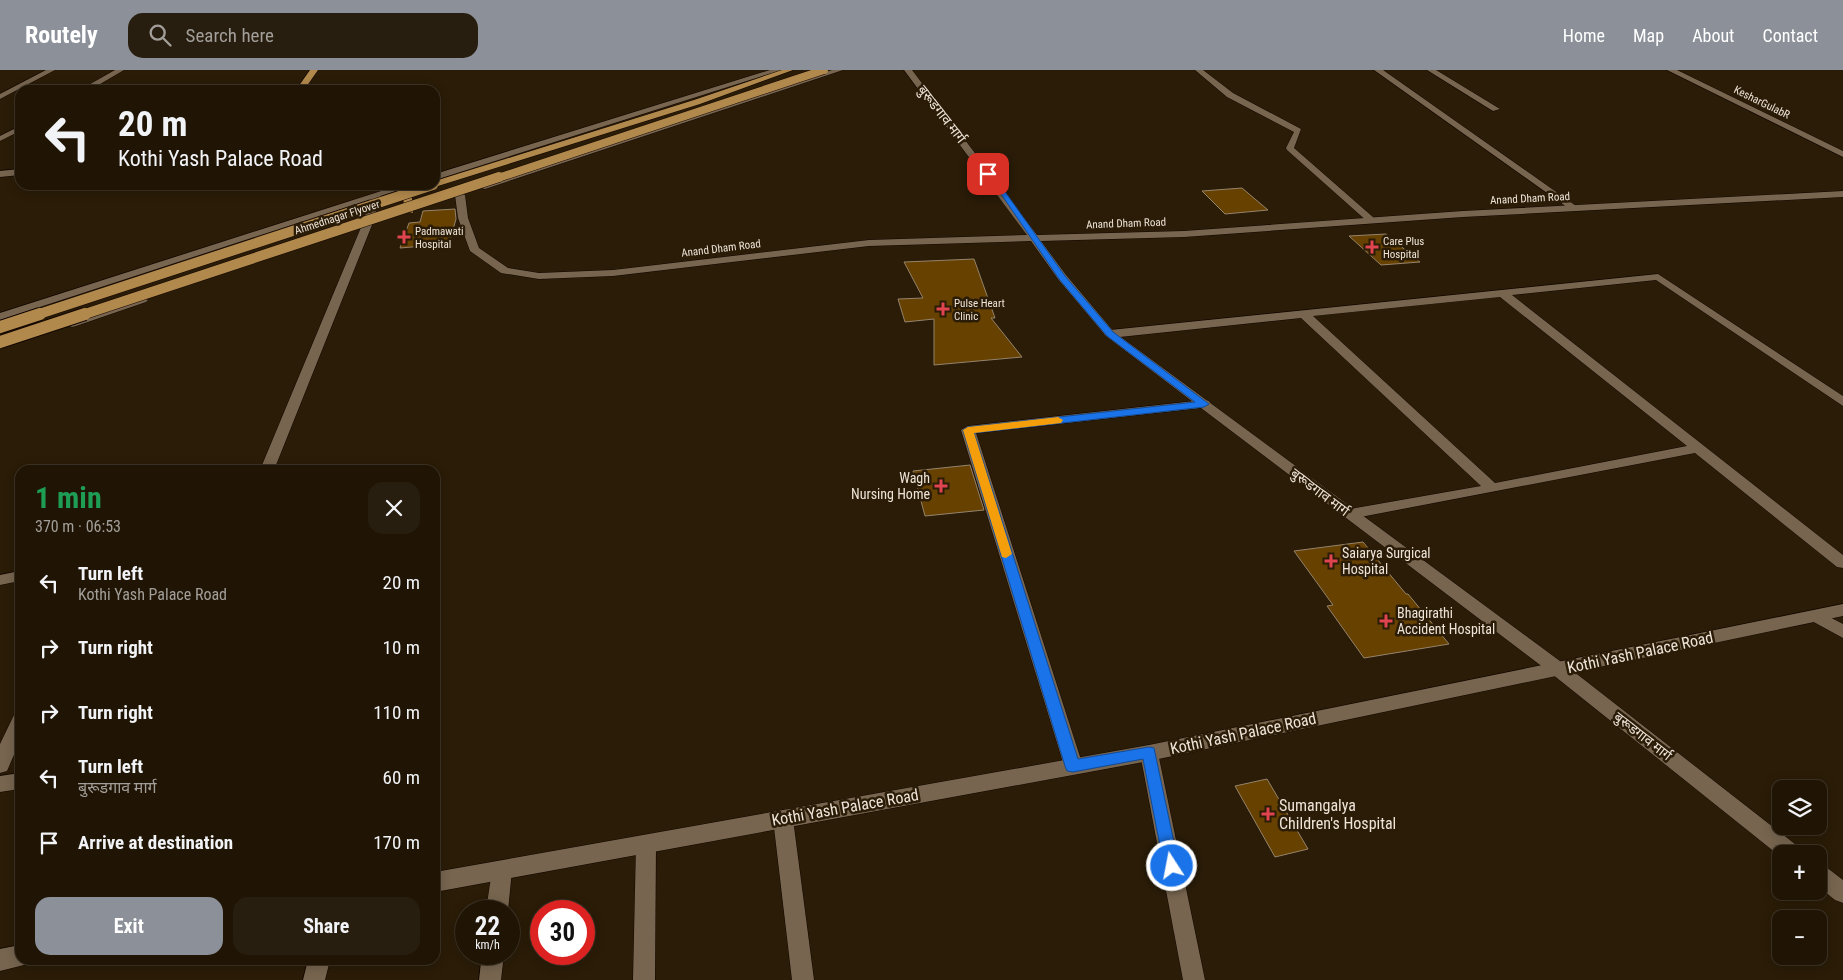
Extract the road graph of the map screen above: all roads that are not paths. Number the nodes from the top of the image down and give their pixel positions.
1 (51, 70) edge
2 (120, 70) edge
3 (314, 70) edge
4 (777, 70) edge
5 (789, 70) edge
6 (824, 70) edge
7 (839, 70) edge
8 (908, 70) edge
9 (1199, 70) edge
10 (1378, 70) edge
11 (1431, 70) edge
12 (1671, 70) edge
13 (23, 85) edge
14 (93, 85) edge
15 (304, 85) edge
16 (15, 89) edge
17 (10, 92) junction
18 (15, 92) edge
19 (0, 97) edge
20 (1496, 109) dead end
21 (15, 131) edge
22 (15, 138) edge
23 (1, 139) edge
24 (1843, 154) edge
25 (15, 172) edge
26 (0, 174) edge
27 (440, 175) edge
28 (440, 183) edge
29 (393, 190) edge
30 (408, 190) edge
31 (419, 190) edge
32 (460, 194) junction
33 (1843, 194) edge
34 (376, 196) junction
35 (1574, 208) junction
36 (410, 211) junction
37 (1370, 220) junction
38 (367, 225) junction
39 (1035, 239) junction
40 (1502, 293) junction
41 (1304, 314) junction
42 (0, 317) edge
43 (0, 328) edge
44 (1110, 334) junction
45 (0, 342) edge
46 (0, 348) edge
47 (1843, 402) edge
48 (1204, 404) junction
49 (1698, 448) junction
50 (270, 465) edge
51 (1492, 488) junction
52 (1350, 514) junction
53 (1843, 563) edge
54 (15, 577) edge
55 (0, 580) edge
56 (1843, 610) edge
57 (1816, 616) junction
58 (1843, 632) edge
59 (1558, 669) junction
60 (15, 731) edge
61 (1149, 752) junction
62 (0, 765) edge
63 (1073, 766) junction
64 (15, 782) edge
65 (0, 784) edge
66 (783, 818) junction
67 (646, 844) junction
68 (1782, 845) edge
69 (502, 870) junction
70 (1827, 880) edge
71 (440, 881) edge
72 (1843, 893) edge
73 (499, 900) edge
74 (15, 957) edge
75 (0, 960) edge
76 (318, 965) edge
77 (492, 965) edge
78 (314, 980) edge
79 (490, 980) edge
80 (644, 980) edge
81 (804, 980) edge
82 (1194, 980) edge

1 - 13 street
2 - 14 street
3 - 15 highway
4 - 27 street
5 - 28 highway, Ahmednagar Flyover
6 - 45 highway, Ahmednagar Flyover, bridge
7 - 32 street
8 - 39 street, बुरूडगाव मार्ग
9 - 37 street
10 - 35 street
11 - 20 street
12 - 24 street, KesharGulabR
16 - 17 street
17 - 18 street
17 - 19 street
21 - 23 street
22 - 23 street
25 - 26 street
29 - 34 street
30 - 36 highway
31 - 43 highway, Ahmednagar Flyover, bridge
32 - 36 street
32 - 39 street, Anand Dham Road
33 - 35 street, Anand Dham Road
34 - 38 street
34 - 42 street
35 - 37 street, Anand Dham Road
36 - 38 street
37 - 39 street, Anand Dham Road
38 - 46 street
38 - 50 street
39 - 44 street, बुरूडगाव मार्ग
40 - 41 street
40 - 47 street
40 - 49 street
41 - 44 street
41 - 51 street
44 - 48 street, बुरूडगाव मार्ग
48 - 52 street, बुरूडगाव मार्ग
48 - 63 street
49 - 51 street
49 - 53 street
51 - 52 street
52 - 59 street, बुरूडगाव मार्ग
54 - 55 street
56 - 57 street, Kothi Yash Palace Road
57 - 58 street
57 - 59 street, Kothi Yash Palace Road
59 - 61 street, Kothi Yash Palace Road
59 - 68 street, बुरूडगाव मार्ग
60 - 62 street
61 - 63 street, Kothi Yash Palace Road
61 - 82 street
63 - 66 street, Kothi Yash Palace Road
64 - 65 street
66 - 67 street, Kothi Yash Palace Road
66 - 81 street
67 - 69 street, Kothi Yash Palace Road
67 - 80 street
69 - 71 street, Kothi Yash Palace Road
69 - 73 street
70 - 72 street
74 - 75 street
76 - 78 street
77 - 79 street

